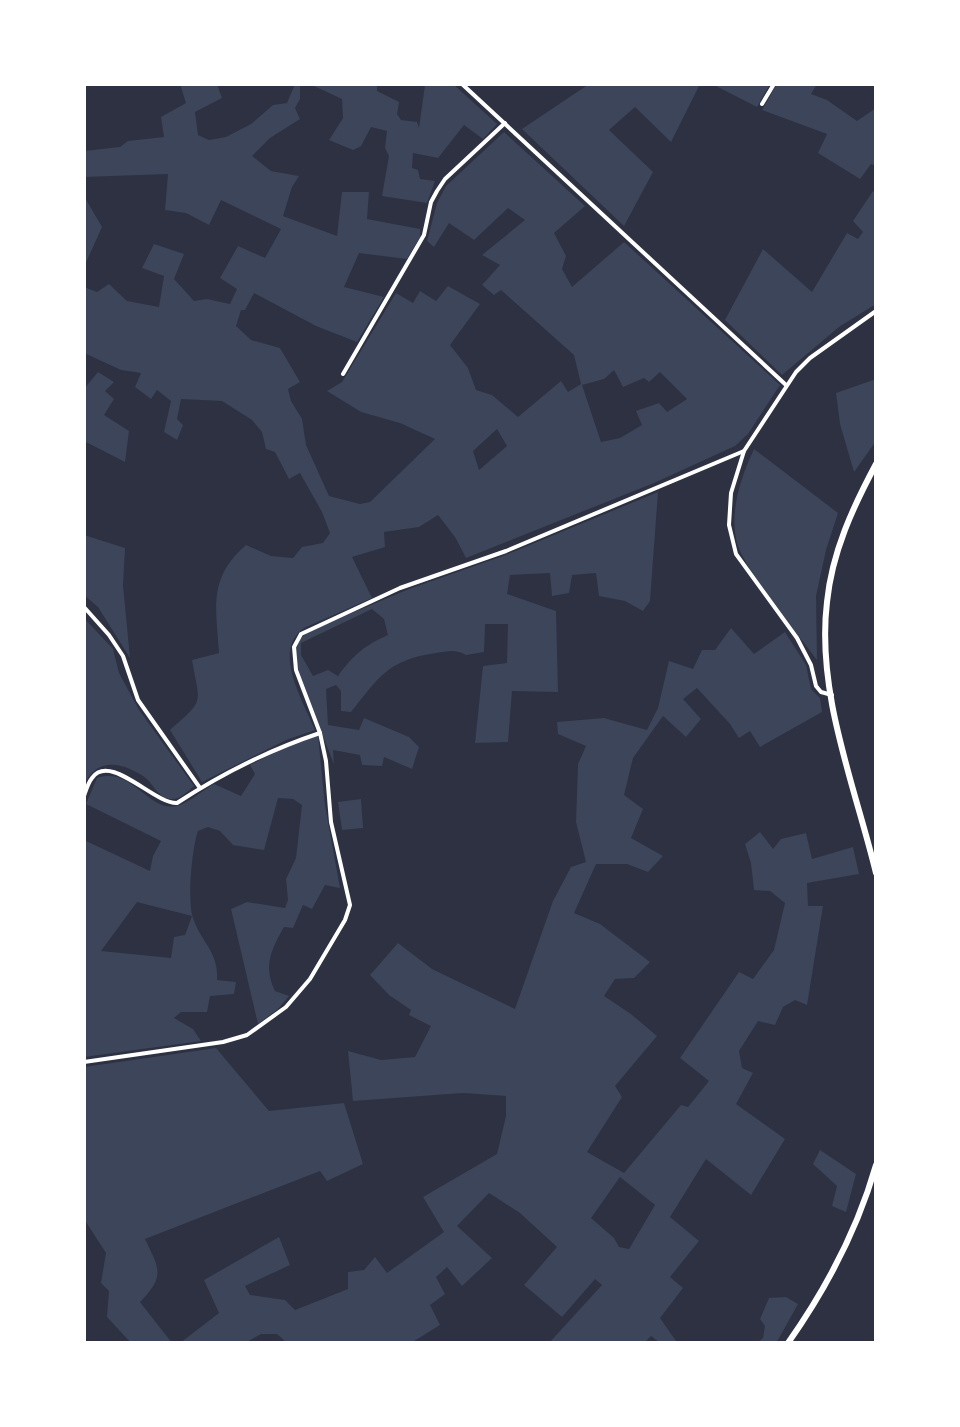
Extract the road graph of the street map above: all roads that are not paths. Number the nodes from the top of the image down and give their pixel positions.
1 (462, 84) edge
2 (774, 84) edge
3 (762, 104) dead end
4 (505, 123) junction
5 (876, 311) edge
6 (343, 374) dead end
7 (786, 385) junction
8 (744, 451) junction
9 (876, 464) edge
10 (84, 607) edge
11 (832, 695) junction
12 (320, 733) junction
13 (200, 788) junction
14 (84, 796) edge
15 (876, 873) edge
16 (84, 1062) edge
17 (876, 1165) edge
18 (788, 1343) edge

1 - 4 street
2 - 3 street
4 - 6 street
4 - 7 street
5 - 7 street
7 - 8 street
8 - 11 street
8 - 12 street
9 - 11 main road
10 - 13 street
11 - 15 main road
12 - 13 street
12 - 16 street
13 - 14 street
17 - 18 main road

